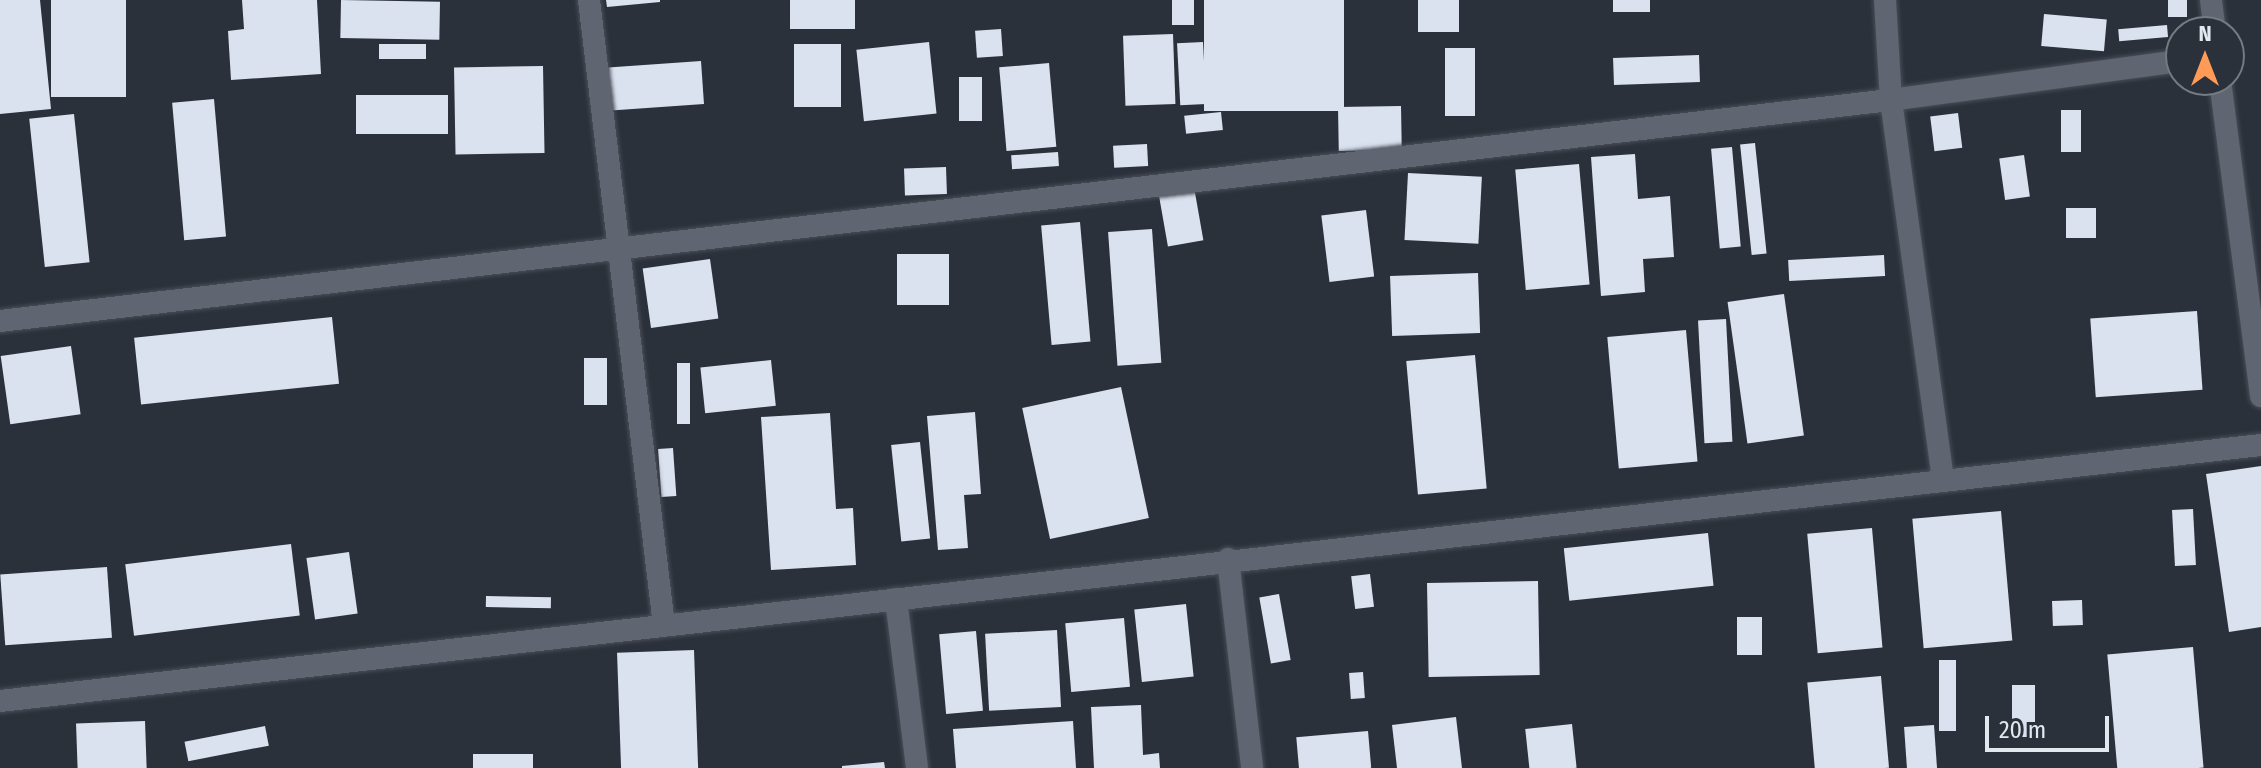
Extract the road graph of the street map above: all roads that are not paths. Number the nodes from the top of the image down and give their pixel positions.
1 (589, 0) edge
2 (1885, 0) edge
3 (2165, 63) edge
4 (2222, 96) edge
5 (1891, 100) junction
6 (617, 249) junction
7 (0, 321) edge
8 (2261, 396) edge
9 (2261, 445) edge
10 (1943, 479) junction
11 (1228, 559) junction
12 (896, 599) junction
13 (664, 625) junction
14 (0, 701) edge
15 (917, 768) edge
16 (1252, 768) edge

1 - 6 street
2 - 5 street
3 - 5 street
4 - 8 street
5 - 6 street
5 - 10 street
6 - 7 street
6 - 13 street
9 - 10 street
10 - 11 street
11 - 12 street
11 - 16 street
12 - 13 street
12 - 15 street
13 - 14 street

